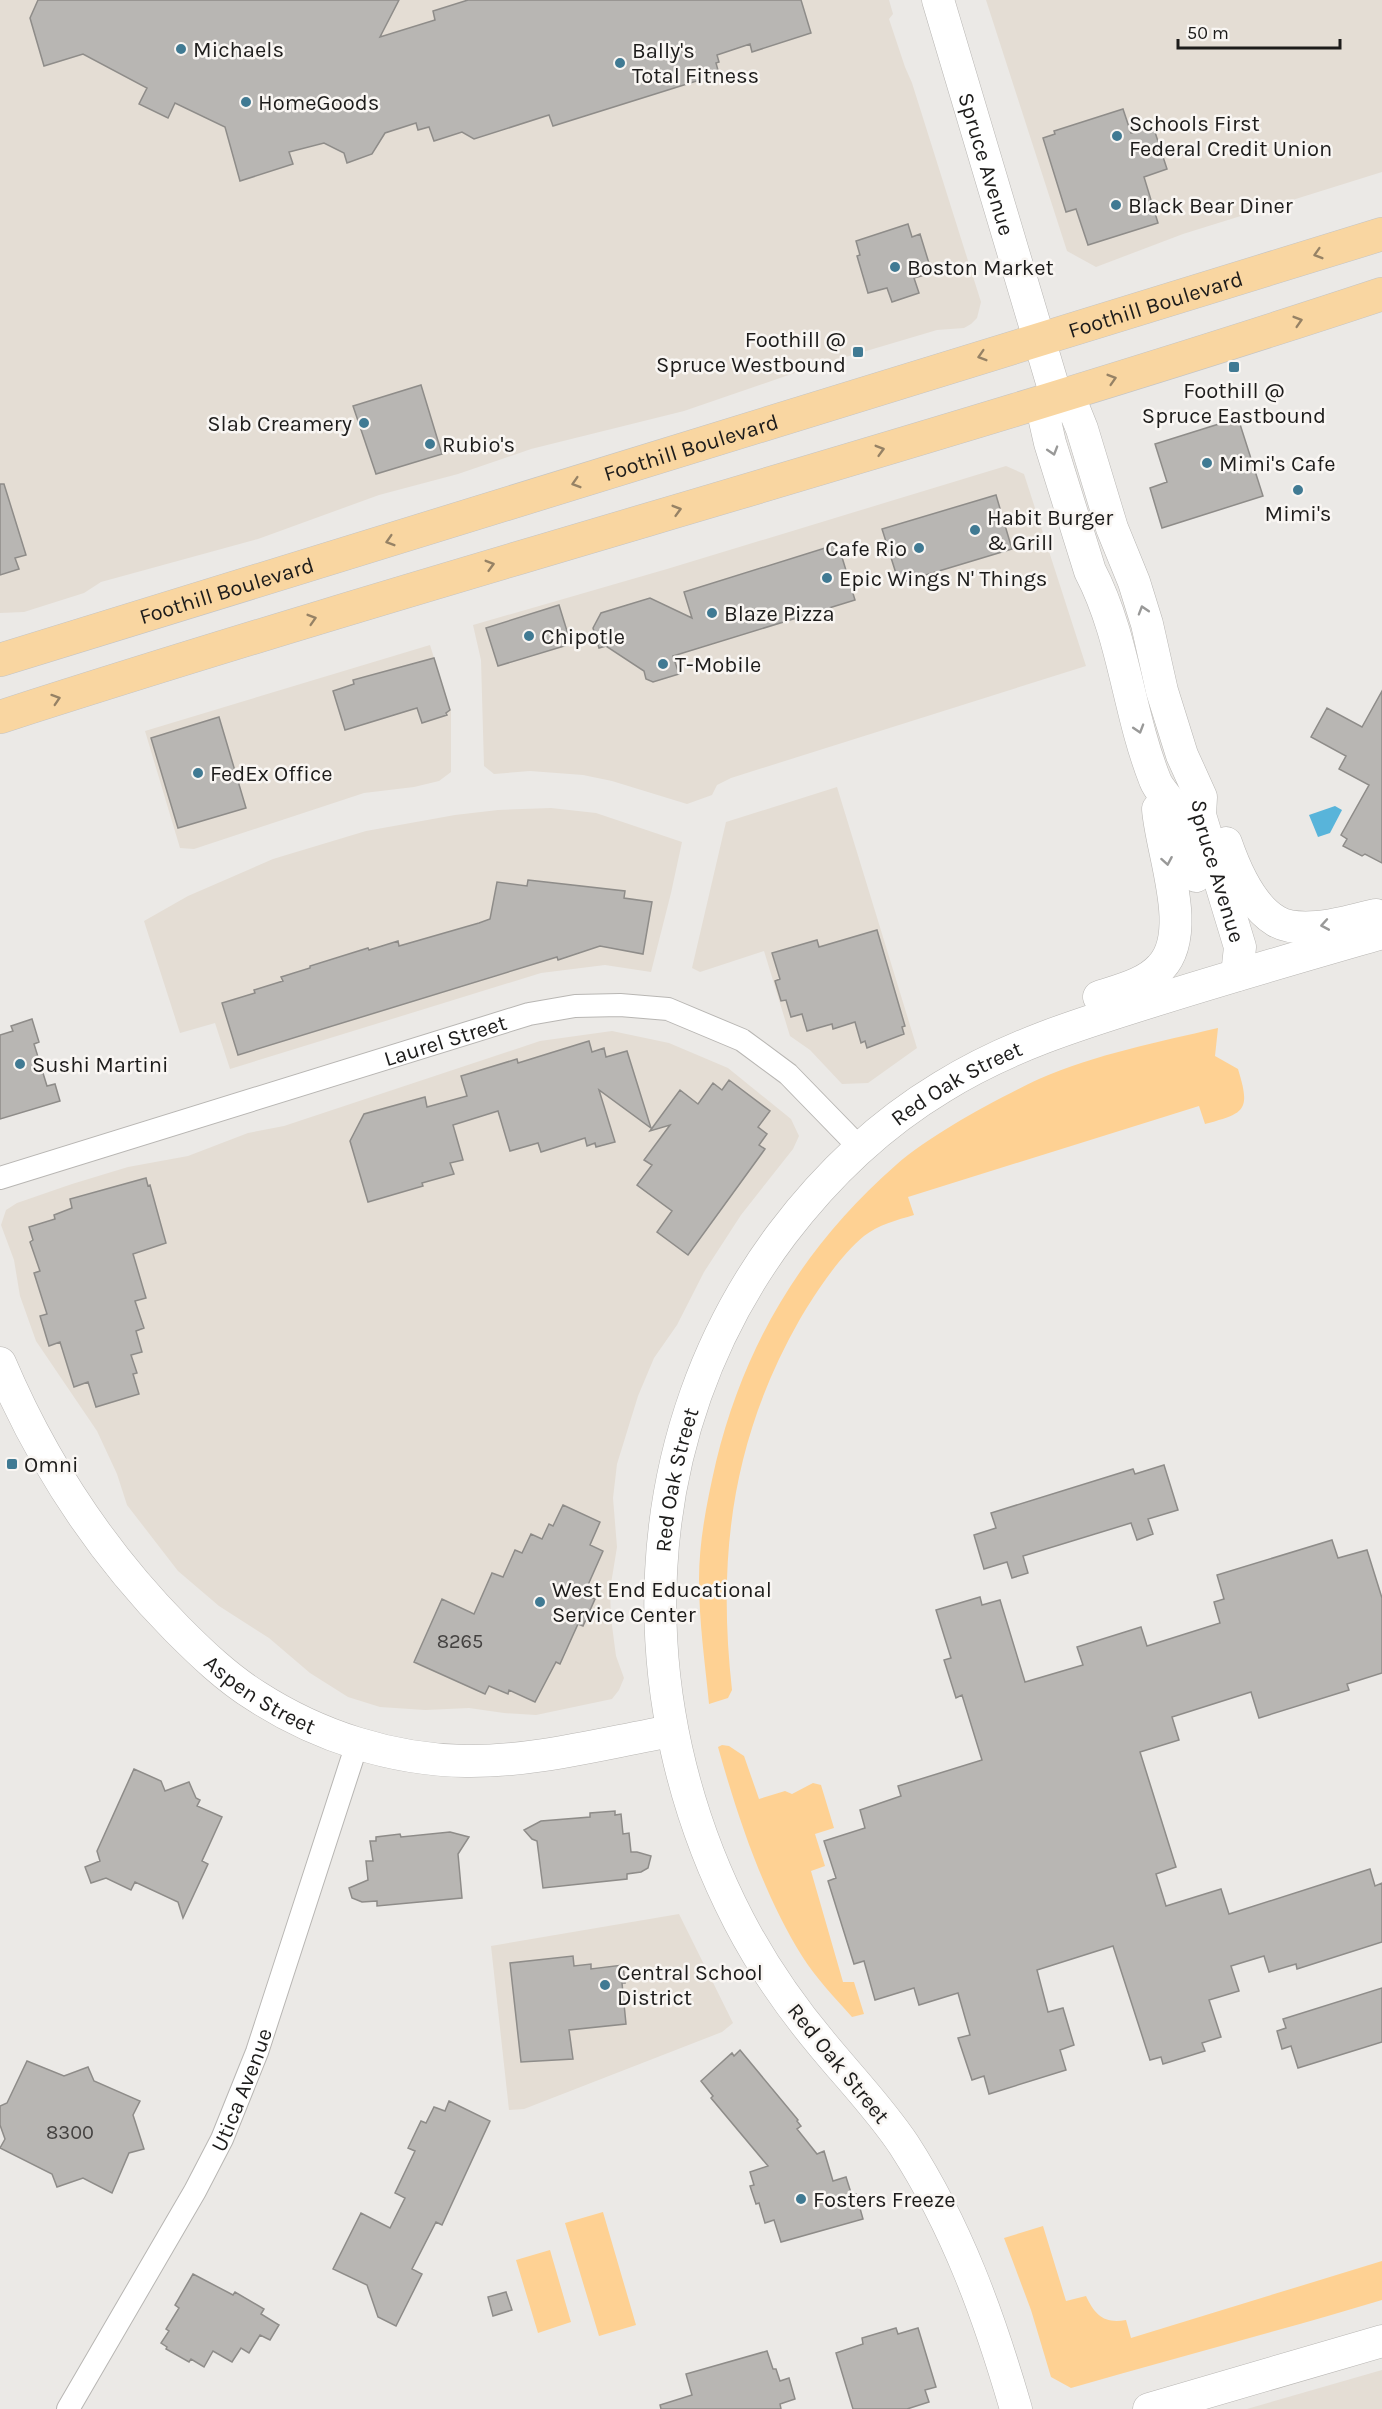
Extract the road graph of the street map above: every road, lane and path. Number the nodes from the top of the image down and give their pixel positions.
1 (938, 0) edge
2 (1382, 234) edge
3 (1382, 294) edge
4 (1038, 339) junction
5 (1056, 396) junction
6 (0, 660) edge
7 (0, 717) edge
8 (1155, 782) junction
9 (1201, 797) junction
10 (1382, 919) edge
11 (1382, 933) edge
12 (1237, 975) junction
13 (1069, 1027) junction
14 (859, 1147) junction
15 (0, 1178) edge
16 (0, 1363) edge
17 (672, 1731) junction
18 (357, 1744) junction
19 (1382, 2341) edge
20 (68, 2409) edge
21 (1016, 2409) edge
22 (1149, 2409) edge

1 - 4 street, Spruce Avenue
2 -> 4 main road, Foothill Boulevard
5 -> 3 main road
4 - 5 street, Spruce Avenue
4 -> 6 main road, Foothill Boulevard
7 -> 5 main road
5 -> 8 street, Spruce Avenue
9 -> 5 street, Spruce Avenue
8 - 12 street, Spruce Avenue
8 -> 13 street
10 -> 9 street
9 - 12 street, Spruce Avenue
11 - 12 street, Red Oak Street
12 - 13 street, Red Oak Street
13 - 14 street, Red Oak Street
14 - 15 street, Laurel Street
14 - 17 street, Red Oak Street
16 - 18 street, Aspen Street
17 - 18 street, Aspen Street
17 - 21 street, Red Oak Street
18 - 20 street, Utica Avenue
19 - 22 street

